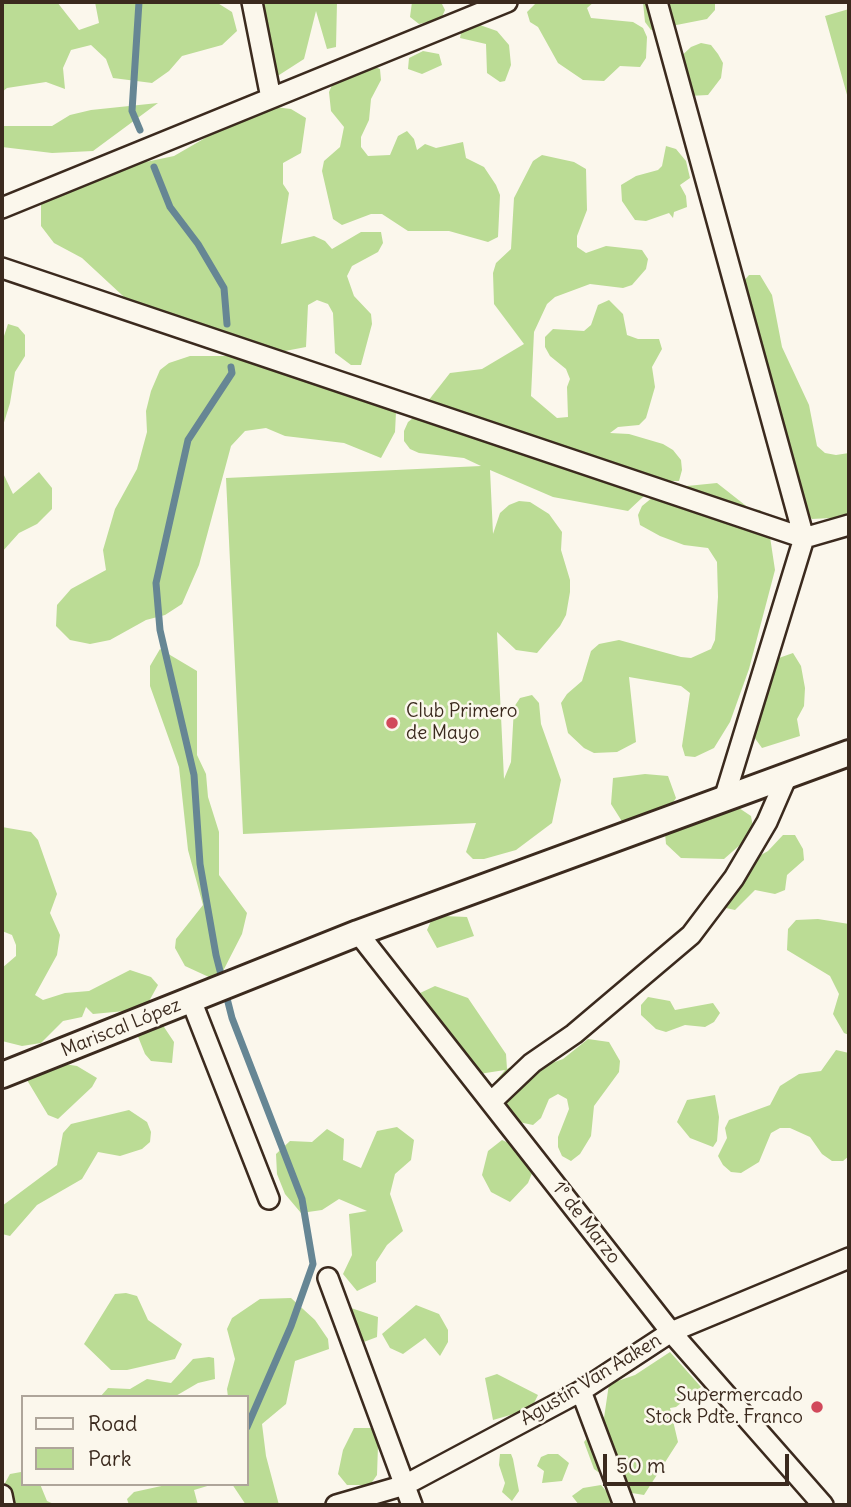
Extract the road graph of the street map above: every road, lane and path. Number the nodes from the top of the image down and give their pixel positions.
1 (252, 2) edge
2 (507, 2) edge
3 (657, 2) edge
4 (271, 98) junction
5 (2, 208) edge
6 (2, 268) edge
7 (849, 525) edge
8 (804, 538) junction
9 (849, 753) edge
10 (787, 776) junction
11 (724, 799) junction
12 (358, 933) junction
13 (200, 996) junction
14 (2, 1075) edge
15 (491, 1102) junction
16 (269, 1199) dead end
17 (849, 1258) edge
18 (328, 1278) dead end
19 (671, 1332) junction
20 (581, 1391) junction
21 (405, 1485) junction
22 (2, 1495) edge
23 (4, 1505) edge
24 (336, 1505) edge
25 (412, 1505) edge
26 (624, 1505) edge
27 (823, 1505) edge

1 - 4 street
2 - 4 street
3 - 8 street
4 - 5 street
6 - 8 street
7 - 8 street
8 - 11 street
9 - 10 street, Mariscal López
10 - 11 street, Mariscal López
10 - 15 street
11 - 12 street, Mariscal López
12 - 13 street, Mariscal López
12 - 15 street, 1° de Marzo
13 - 14 street, Mariscal López
13 - 16 street
15 - 19 street, 1° de Marzo
17 - 19 street, Agustín Van Aaken
18 - 21 street
19 - 20 street, Agustín Van Aaken
19 - 27 street, 1° de Marzo
20 - 21 street, Agustín Van Aaken
20 - 26 street
21 - 24 street, Agustín Van Aaken
21 - 25 street
22 - 23 street

